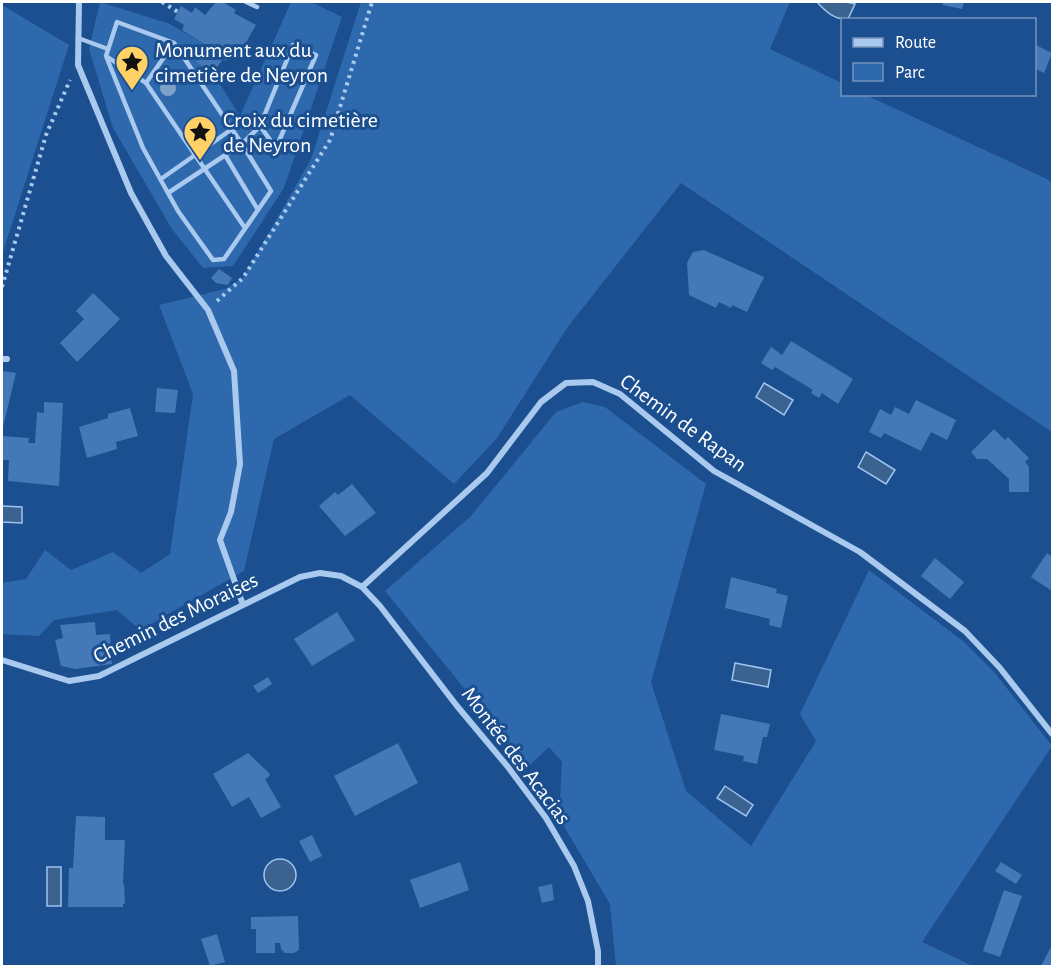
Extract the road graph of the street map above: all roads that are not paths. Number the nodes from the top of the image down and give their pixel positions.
1 (79, 2) edge
2 (246, 2) edge
3 (257, 7) dead end
4 (78, 38) junction
5 (174, 43) junction
6 (108, 50) junction
7 (106, 56) junction
8 (146, 83) junction
9 (260, 126) junction
10 (232, 129) junction
11 (242, 144) junction
12 (225, 155) junction
13 (196, 156) junction
14 (205, 169) junction
15 (160, 179) junction
16 (168, 193) junction
17 (258, 210) junction
18 (245, 228) junction
19 (362, 587) junction
20 (243, 605) junction
21 (2, 660) edge
22 (1053, 734) edge
23 (598, 966) edge

1 - 4 street
2 - 3 lane
4 - 6 lane
4 - 20 street
5 - 6 lane
5 - 8 lane
5 - 10 lane
6 - 7 lane
7 - 8 lane
7 - 15 lane
8 - 13 lane
9 - 9 lane
9 - 11 lane
10 - 11 lane
10 - 13 lane
11 - 12 lane
11 - 17 lane
12 - 14 lane
12 - 17 lane
13 - 14 lane
13 - 15 lane
14 - 16 lane
14 - 18 lane
15 - 16 lane
16 - 18 lane
17 - 18 lane
19 - 20 street, Chemin des Moraises
19 - 22 street, Chemin de Rapan
19 - 23 street, Montée des Acacias
20 - 21 street, Chemin des Moraises

